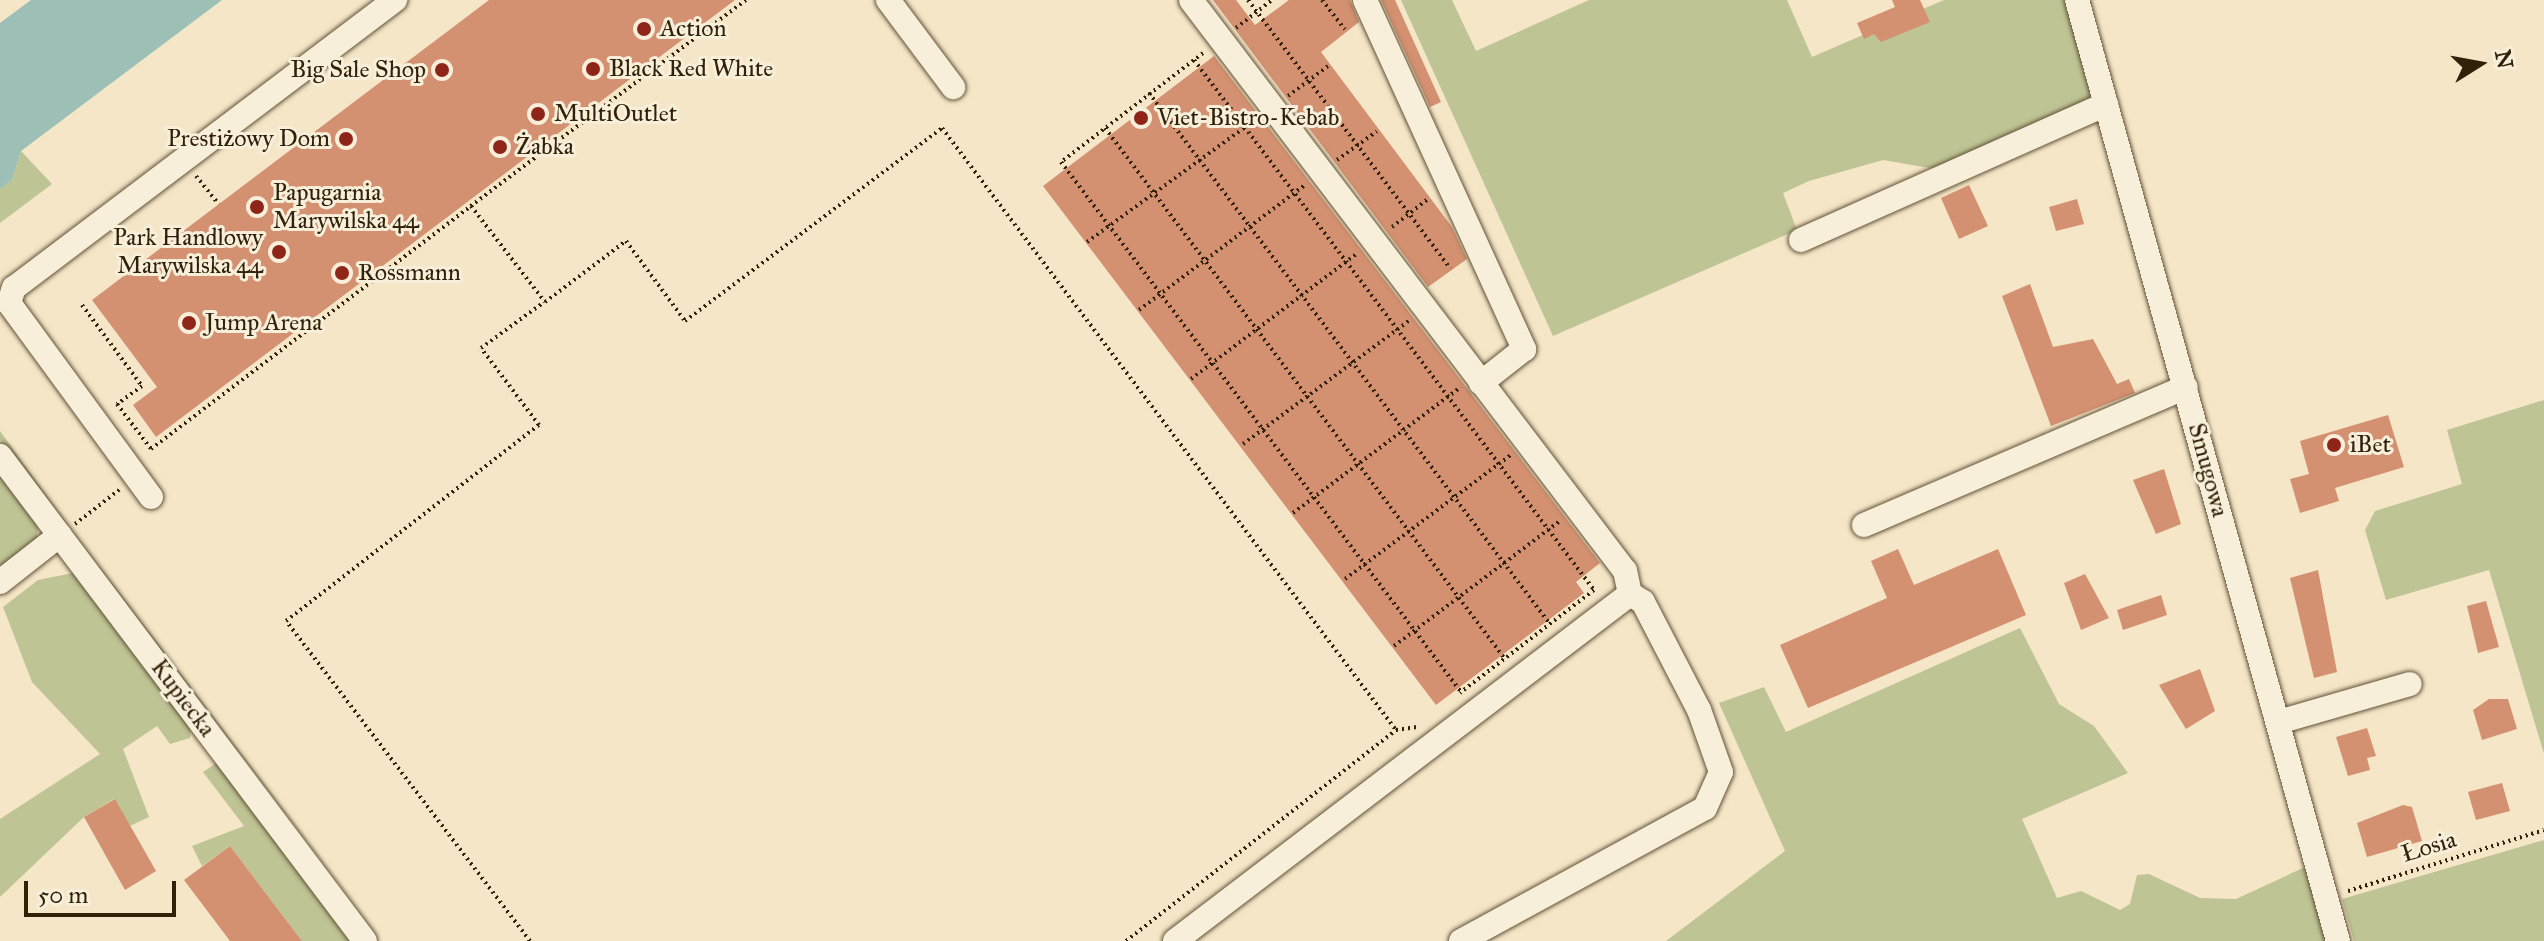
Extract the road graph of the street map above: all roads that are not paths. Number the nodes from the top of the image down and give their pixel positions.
1 (395, 0) edge
2 (888, 0) edge
3 (1191, 0) edge
4 (1365, 0) edge
5 (2077, 0) edge
6 (953, 87) dead end
7 (2106, 104) junction
8 (1801, 240) dead end
9 (1481, 383) junction
10 (2186, 387) junction
11 (0, 456) edge
12 (151, 497) dead end
13 (1864, 525) dead end
14 (60, 535) junction
15 (0, 582) edge
16 (1630, 594) junction
17 (2410, 684) dead end
18 (2279, 722) junction
19 (365, 941) edge
20 (1175, 941) edge
21 (1461, 941) edge
22 (2338, 941) edge

1 - 12 street
2 - 6 street
3 - 9 street
4 - 9 street
5 - 7 street, Smugowa
7 - 8 street
7 - 10 street, Smugowa
9 - 16 street
10 - 13 street
10 - 18 street, Smugowa
11 - 14 street, Kupiecka
14 - 15 street
14 - 19 street, Kupiecka
16 - 20 street
16 - 21 street
17 - 18 street
18 - 22 street, Smugowa

